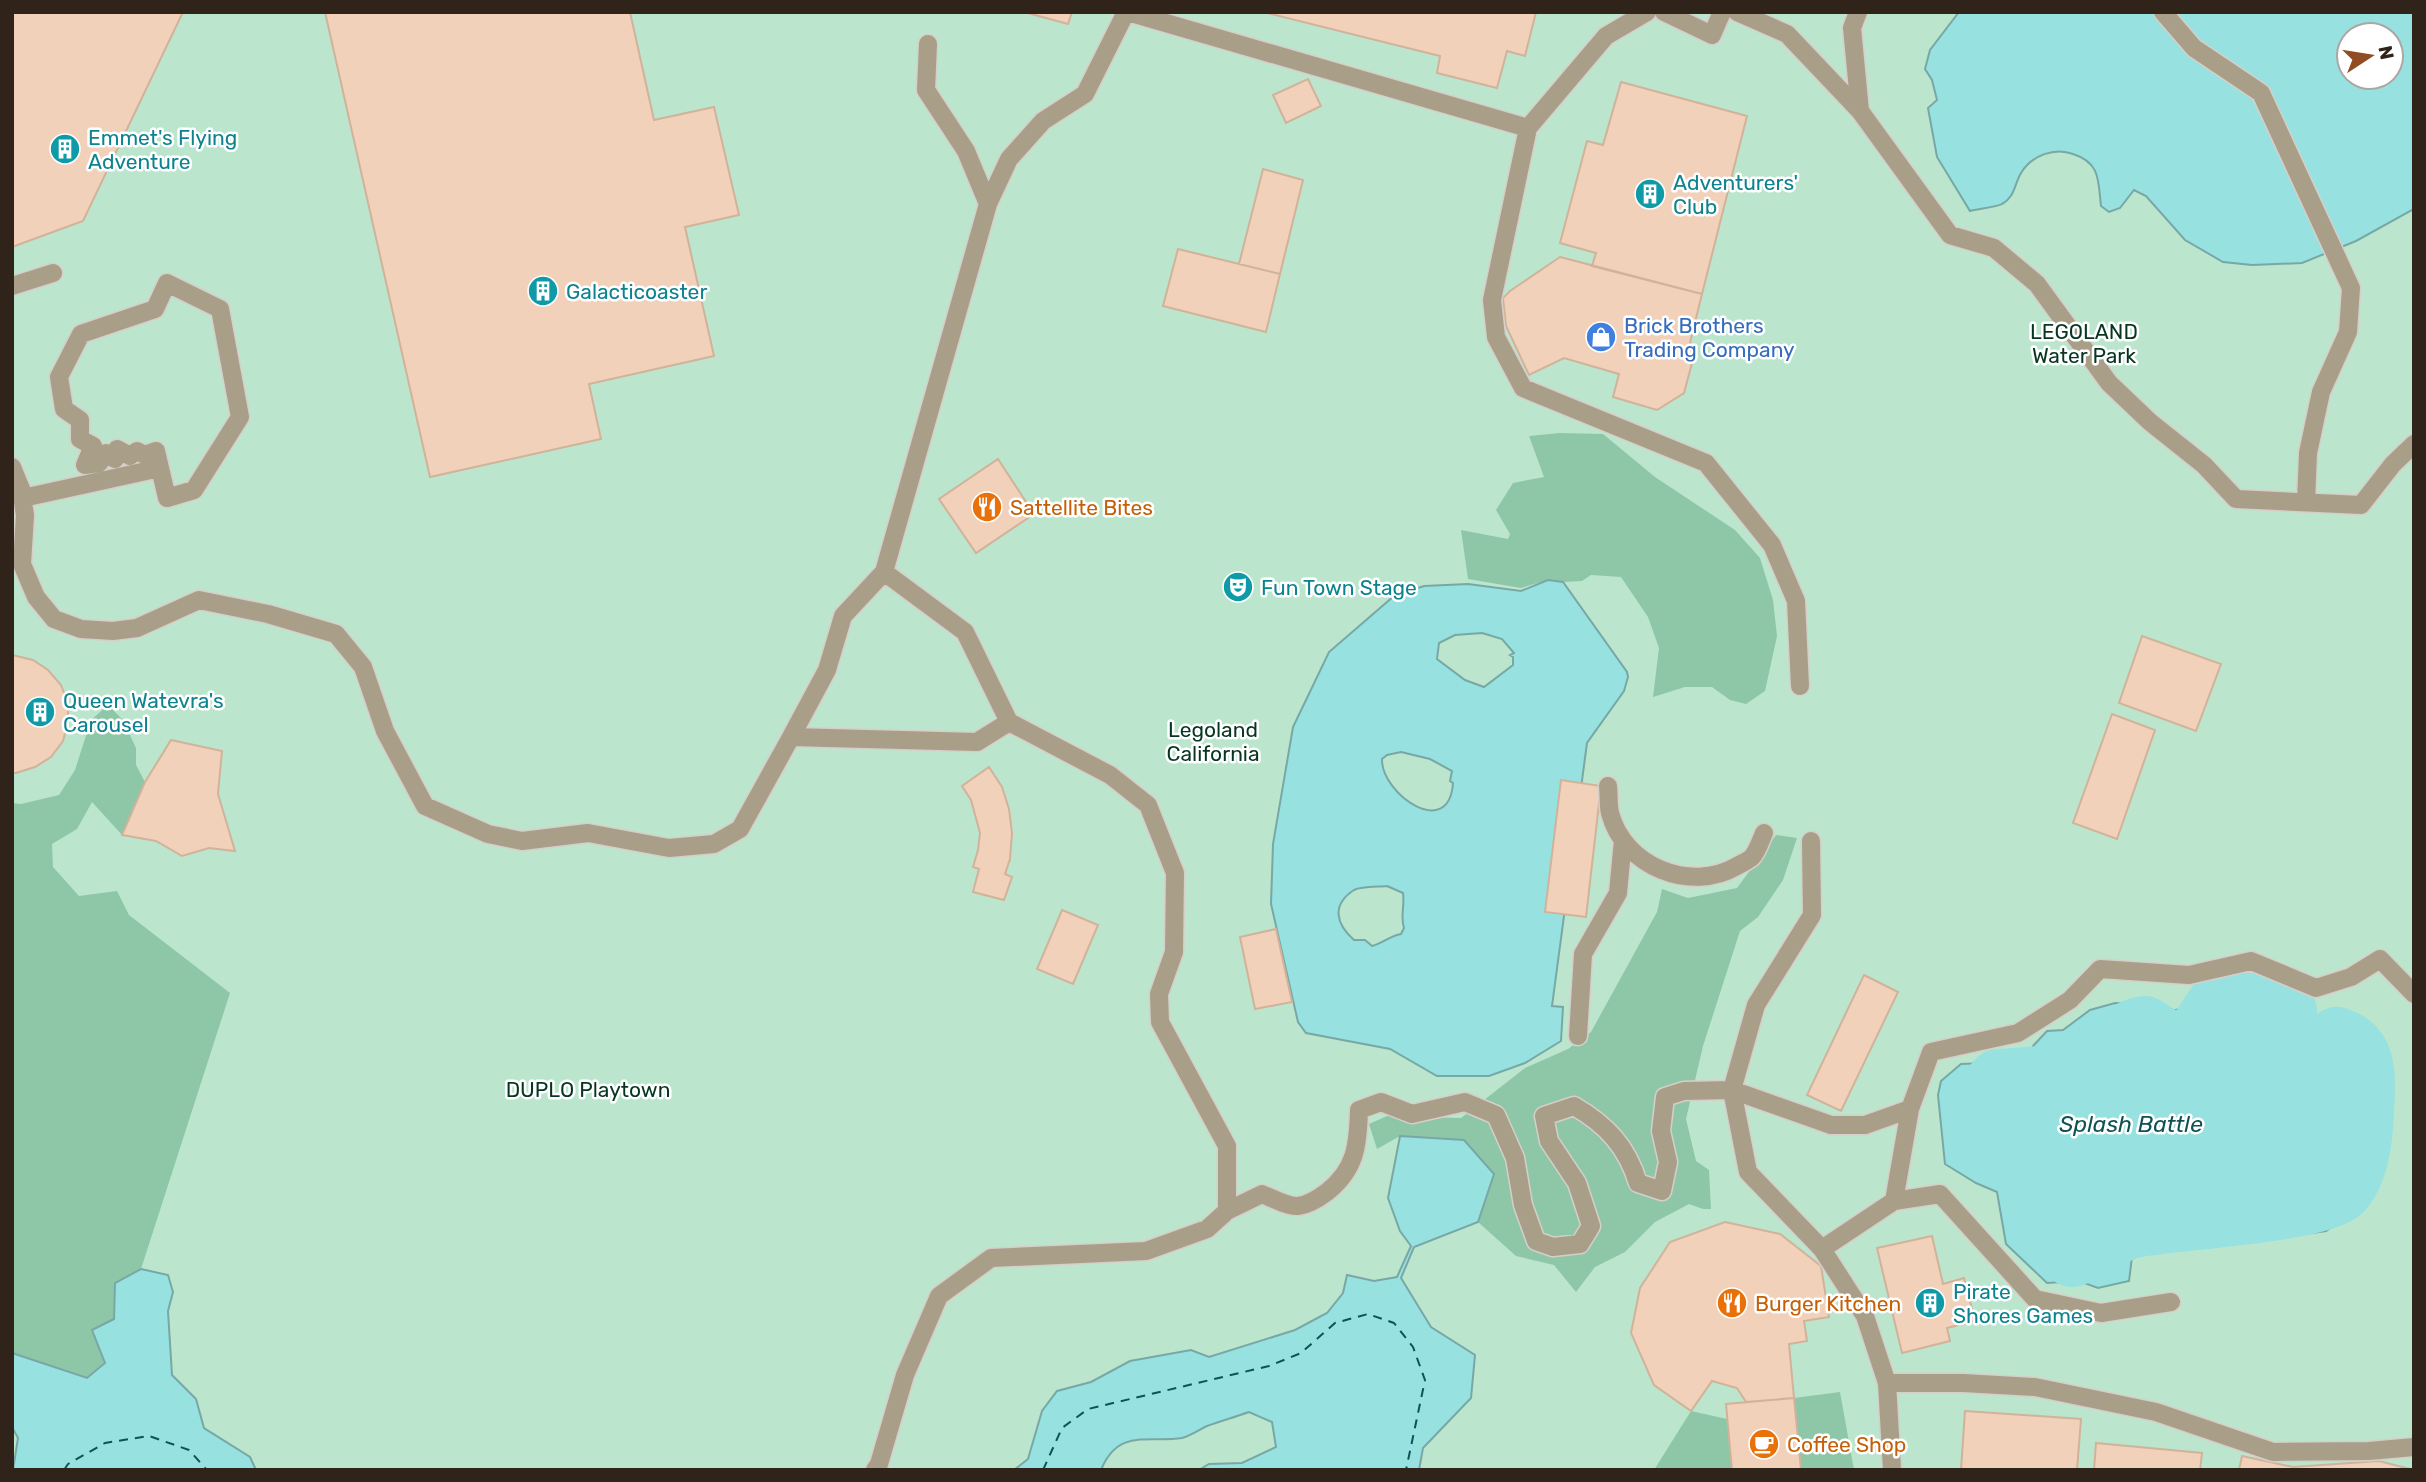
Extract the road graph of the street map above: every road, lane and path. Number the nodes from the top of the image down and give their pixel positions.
1 (1127, 12) edge
2 (1647, 12) edge
3 (1664, 12) edge
4 (1722, 12) edge
5 (1737, 12) edge
6 (1858, 12) edge
7 (2163, 12) edge
8 (928, 44) dead end
9 (1860, 111) junction
10 (1528, 128) junction
11 (988, 204) junction
12 (53, 273) dead end
13 (12, 286) edge
14 (2414, 444) edge
15 (12, 467) edge
16 (160, 468) junction
17 (23, 498) junction
18 (2306, 502) junction
19 (884, 572) junction
20 (1800, 686) dead end
21 (1009, 722) junction
22 (791, 737) junction
23 (1608, 786) dead end
24 (1764, 833) dead end
25 (1623, 840) junction
26 (1811, 841) dead end
27 (2414, 994) edge
28 (1578, 1036) dead end
29 (1732, 1090) junction
30 (1909, 1109) junction
31 (1894, 1201) junction
32 (1227, 1211) junction
33 (1822, 1249) junction
34 (2171, 1302) dead end
35 (1887, 1383) junction
36 (2414, 1447) edge
37 (874, 1470) edge
38 (1892, 1470) edge

1 - 10 street
1 - 11 street
2 - 10 street
3 - 4 street
5 - 9 street
6 - 9 street
7 - 18 street
8 - 11 street
9 - 18 street
10 - 20 street
11 - 19 street
12 - 13 street
14 - 18 street
15 - 17 street
16 - 16 street
16 - 17 street
17 - 22 street
19 - 21 street
19 - 22 street
21 - 22 street
21 - 32 street
23 - 25 street
24 - 25 street
25 - 28 street
26 - 29 street
27 - 30 street
29 - 30 street
29 - 32 street
29 - 33 street
30 - 31 street
31 - 33 street
31 - 34 street
32 - 37 street
33 - 35 street
35 - 36 street
35 - 38 street

